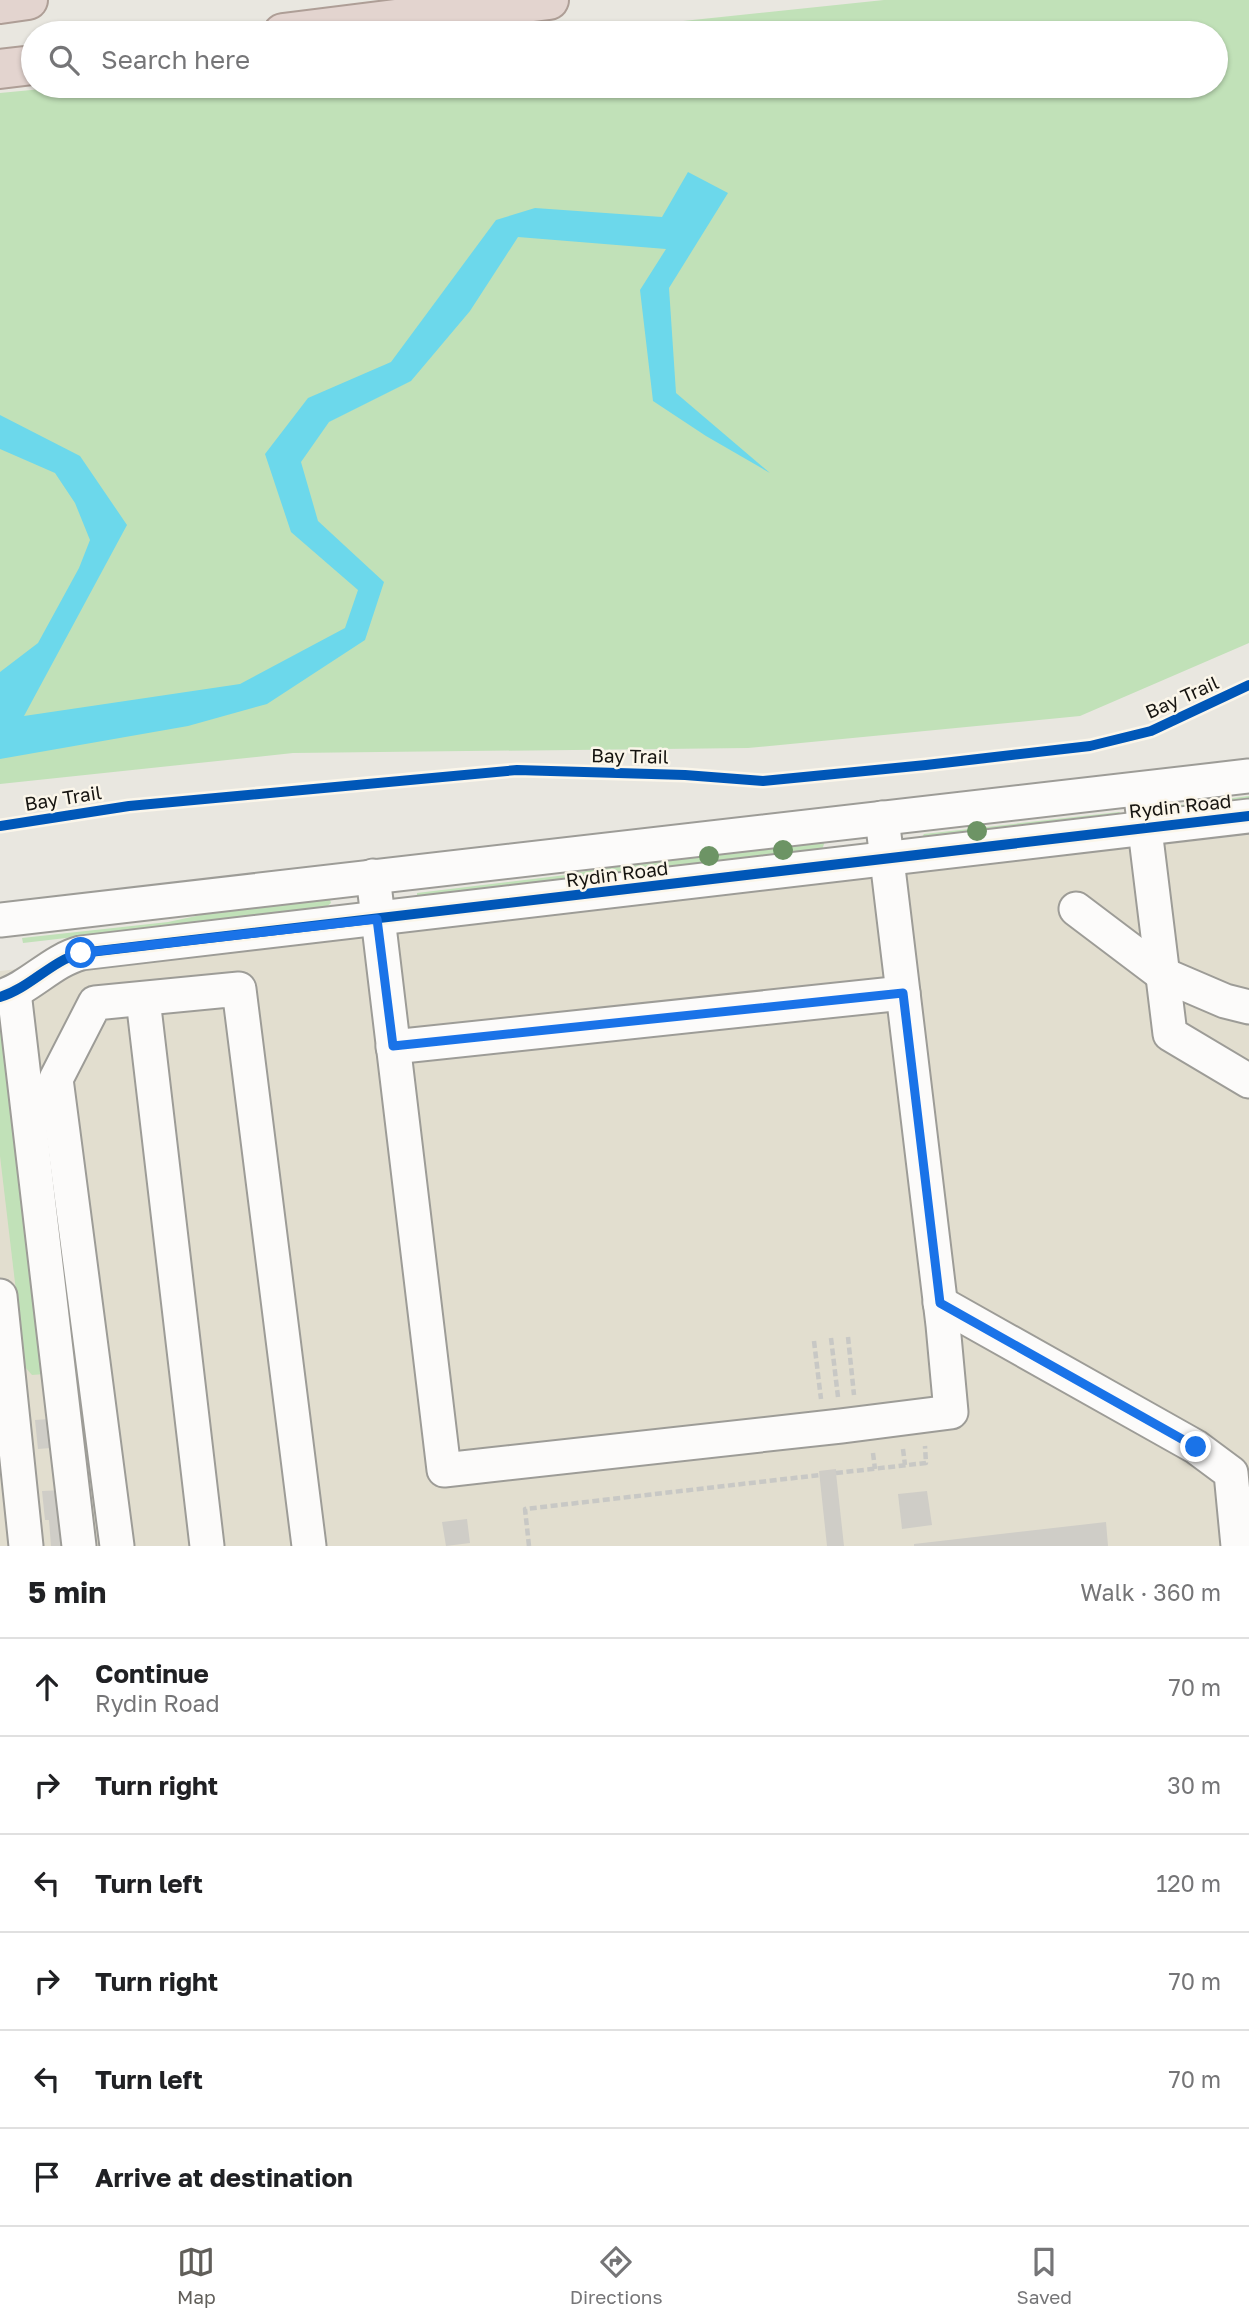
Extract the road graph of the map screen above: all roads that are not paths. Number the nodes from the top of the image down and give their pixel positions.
1 (28, 0) edge
2 (549, 0) edge
3 (0, 4) edge
4 (380, 21) edge
5 (21, 66) edge
6 (0, 69) edge
7 (1249, 776) edge
8 (1140, 790) junction
9 (1249, 816) edge
10 (882, 818) junction
11 (1145, 827) junction
12 (887, 860) junction
13 (373, 876) junction
14 (1076, 909) dead end
15 (377, 919) junction
16 (0, 920) edge
17 (1162, 974) junction
18 (903, 993) junction
19 (7, 994) edge
20 (143, 999) junction
21 (1249, 1007) edge
22 (393, 1046) junction
23 (1249, 1081) edge
24 (0, 1296) edge
25 (940, 1303) junction
26 (60, 1385) junction
27 (10, 1392) junction
28 (26, 1546) edge
29 (79, 1546) edge
30 (117, 1546) edge
31 (207, 1546) edge
32 (309, 1546) edge
33 (1238, 1546) edge

1 - 3 highway
2 - 4 highway
5 - 6 highway
7 - 8 street, Rydin Road
8 - 10 street, Rydin Road
8 - 11 street
9 - 11 street, Rydin Road
10 - 12 street
10 - 13 street, Rydin Road
11 - 12 street, Rydin Road
11 - 17 street
12 - 15 street, Rydin Road
12 - 18 street
13 - 15 street
13 - 16 street, Rydin Road
14 - 17 street
15 - 19 street, Rydin Road
15 - 22 street
17 - 21 street
17 - 23 street
18 - 22 street
18 - 25 street
19 - 26 street
20 - 30 street
20 - 31 street
20 - 32 street
22 - 25 street
24 - 27 street
25 - 33 street
26 - 27 street
26 - 29 street
27 - 28 street

